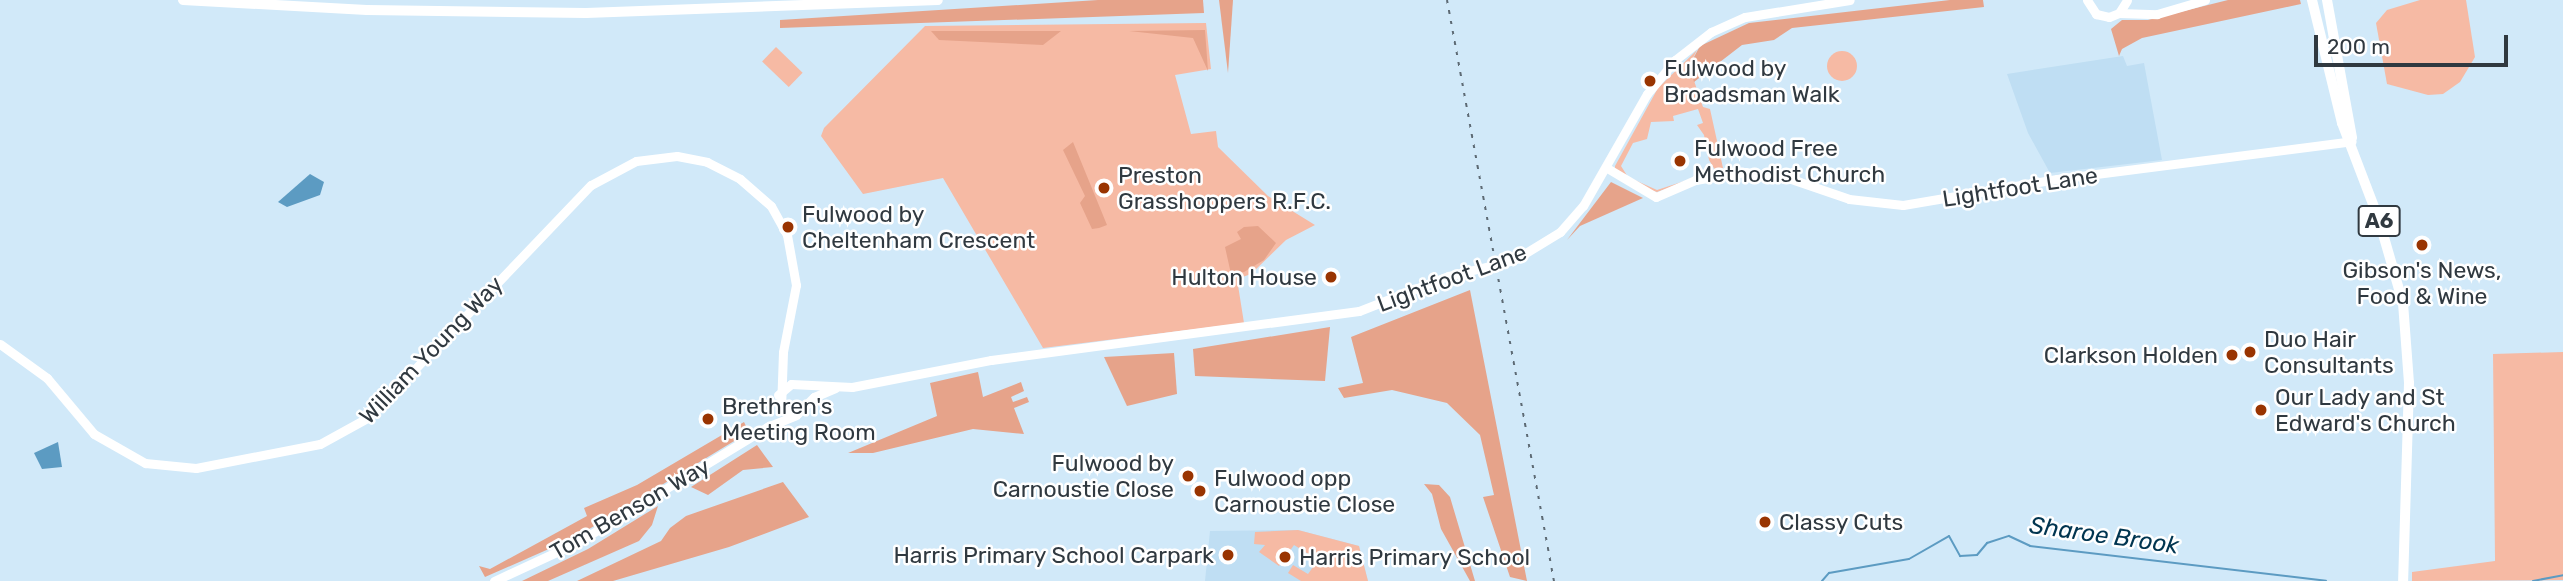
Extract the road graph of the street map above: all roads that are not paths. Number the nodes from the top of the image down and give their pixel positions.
1 (183, 0) edge
2 (938, 0) edge
3 (1850, 0) edge
4 (2078, 0) edge
5 (2128, 0) edge
6 (2205, 0) edge
7 (2312, 0) edge
8 (2327, 0) edge
9 (2089, 4) edge
10 (2119, 13) junction
11 (2157, 14) junction
12 (2352, 141) junction
13 (1607, 168) junction
14 (0, 344) edge
15 (782, 360) junction
16 (796, 385) junction
17 (835, 388) junction
18 (778, 401) junction
19 (808, 402) junction
20 (796, 415) junction
21 (765, 429) junction
22 (494, 581) edge
23 (2403, 581) edge

1 - 2 highway
3 - 13 main road
4 - 9 main road
5 - 10 main road
5 - 11 main road
6 - 11 main road
7 - 12 highway, A6
8 - 12 highway, A6
9 - 10 main road
10 - 11 main road
12 - 13 main road, Lightfoot Lane
12 - 23 highway, A6
13 - 17 main road, Lightfoot Lane
14 - 15 main road, William Young Way
15 - 16 main road
15 - 18 main road, William Young Way
16 - 17 main road, Lightfoot Lane
16 - 18 main road
16 - 19 main road
17 - 19 main road, Lightfoot Lane
18 - 20 main road
18 - 21 main road
19 - 20 main road, Lightfoot Lane
20 - 21 main road, Lightfoot Lane
21 - 22 main road, Tom Benson Way

